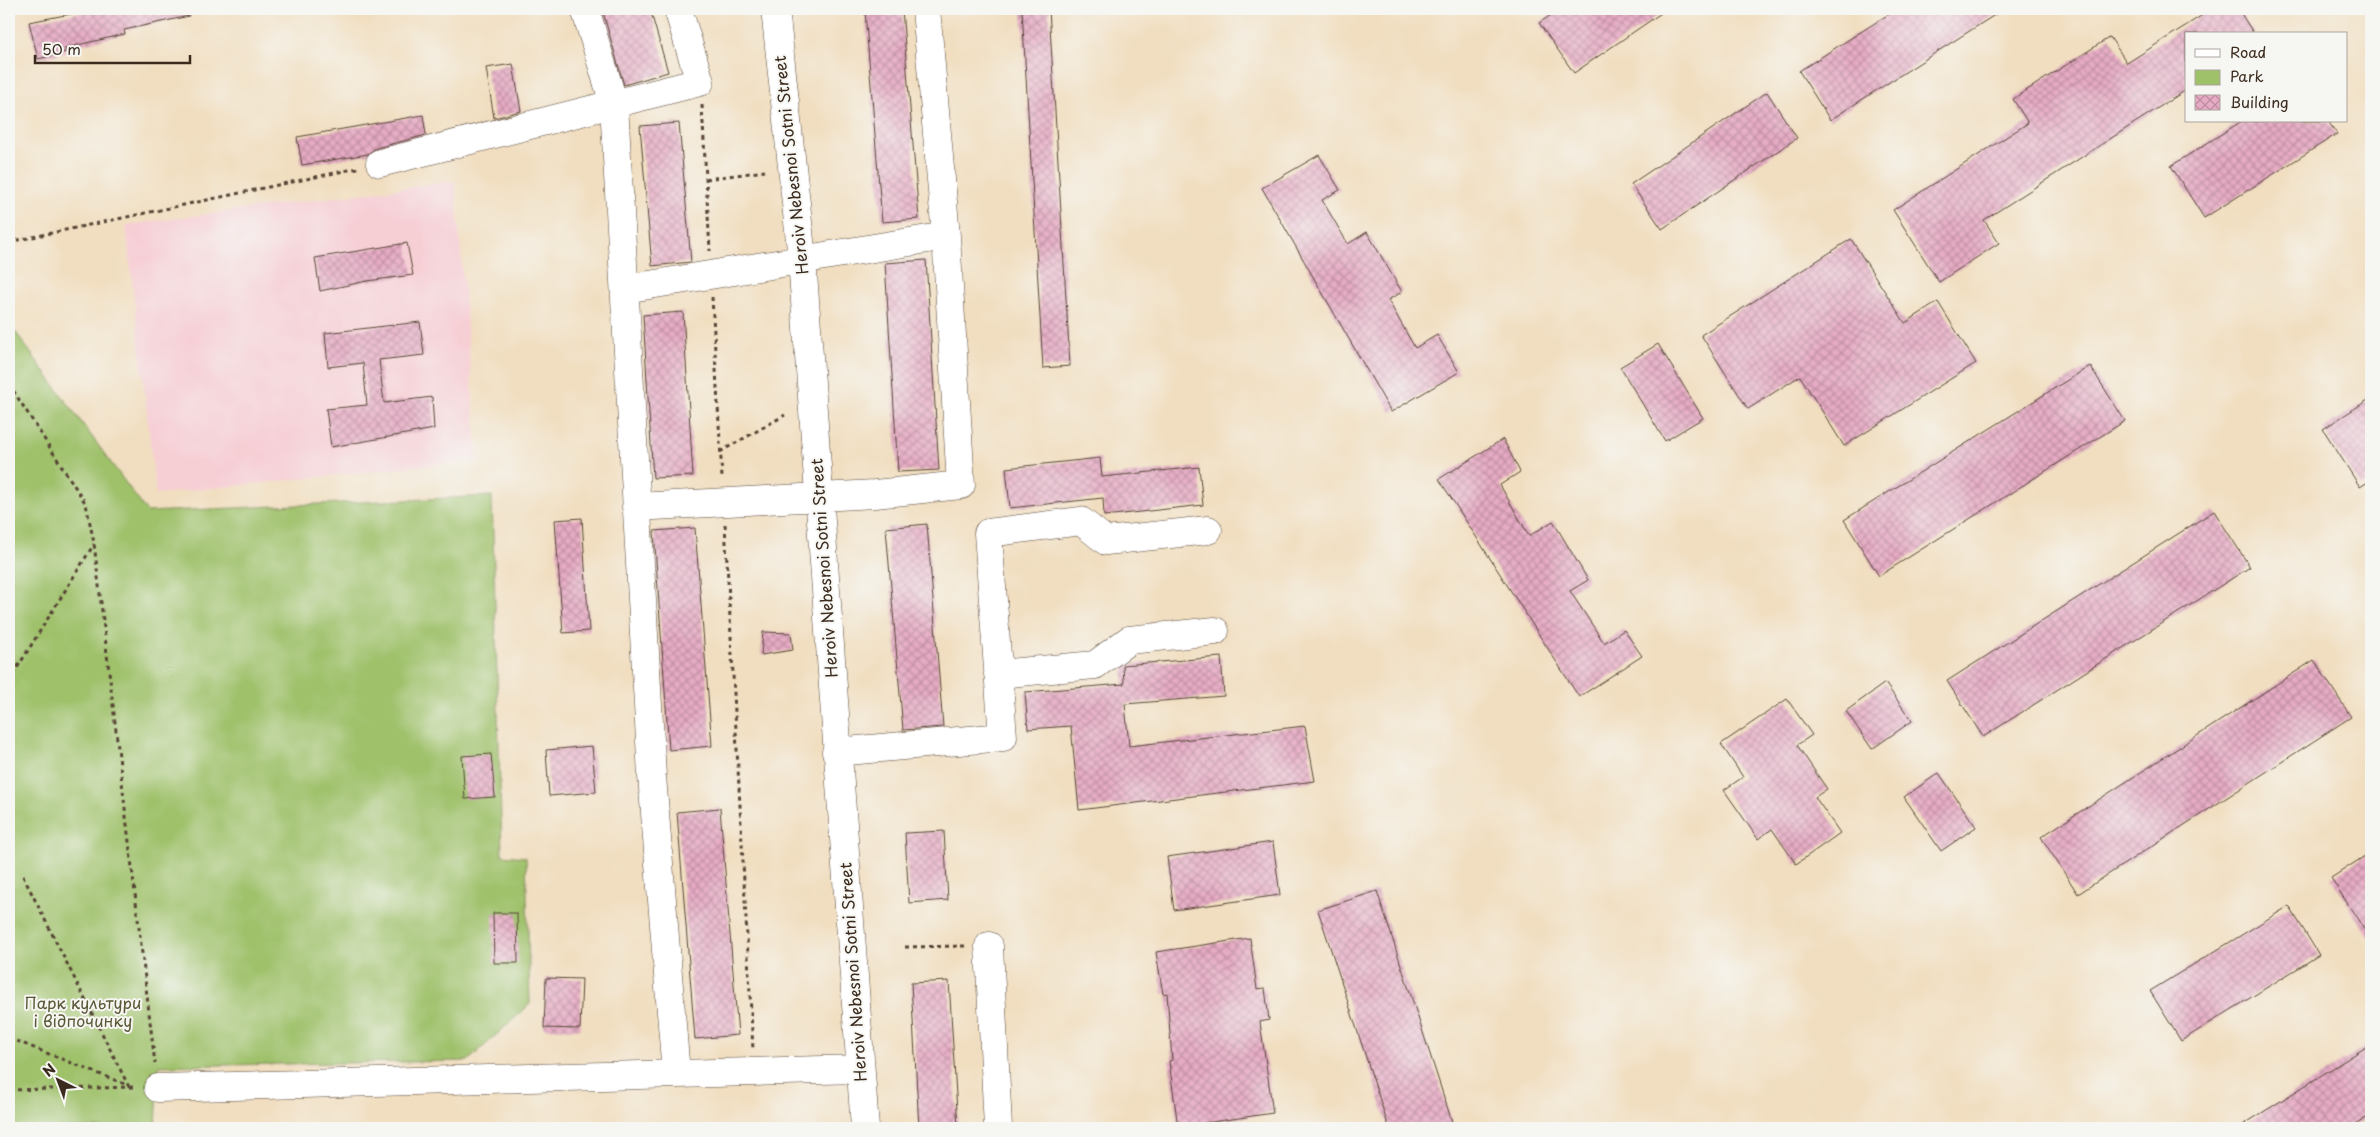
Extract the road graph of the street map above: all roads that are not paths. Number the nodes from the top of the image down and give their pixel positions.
1 (585, 9) edge
2 (678, 9) edge
3 (775, 9) edge
4 (926, 9) edge
5 (614, 104) junction
6 (380, 163) road end
7 (946, 236) junction
8 (802, 259) junction
9 (624, 289) junction
10 (820, 497) junction
11 (636, 507) junction
12 (1208, 530) dead end
13 (1216, 631) dead end
14 (998, 674) junction
15 (836, 752) junction
16 (989, 946) road end
17 (860, 1069) junction
18 (676, 1074) junction
19 (158, 1088) road end
20 (865, 1128) edge
21 (998, 1128) edge

1 - 5 street
2 - 5 street
3 - 8 street, Heroiv Nebesnoi Sotni Street
4 - 7 street
5 - 6 street
5 - 9 street
7 - 8 street
7 - 10 street
8 - 9 street
8 - 10 street, Heroiv Nebesnoi Sotni Street
9 - 11 street
10 - 11 street
10 - 15 street, Heroiv Nebesnoi Sotni Street
11 - 18 street
12 - 14 street
13 - 14 street
14 - 15 street
15 - 17 street, Heroiv Nebesnoi Sotni Street
16 - 21 street
17 - 18 street
17 - 20 street, Heroiv Nebesnoi Sotni Street
18 - 19 street

